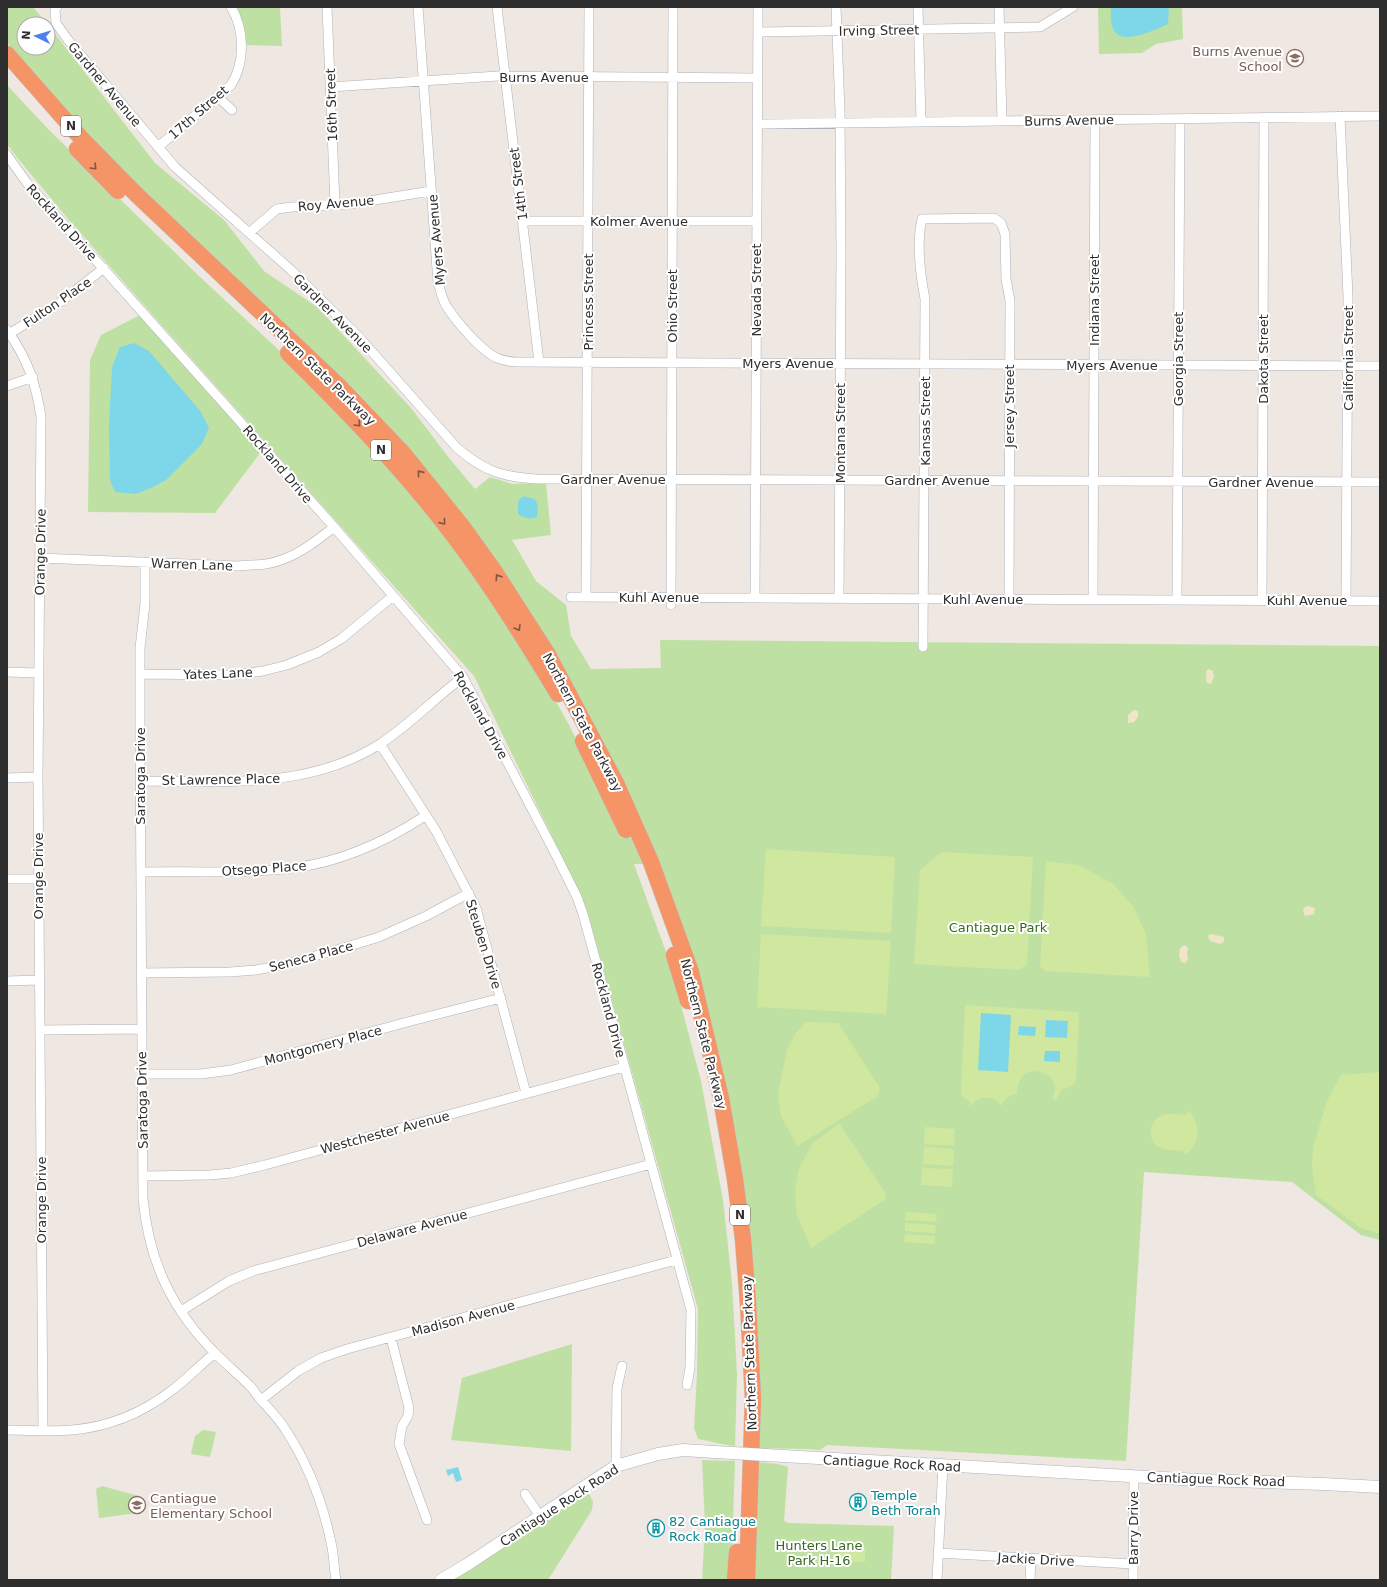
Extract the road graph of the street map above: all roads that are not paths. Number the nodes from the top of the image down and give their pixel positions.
1 (58, 7) edge
2 (231, 7) edge
3 (327, 7) edge
4 (418, 7) edge
5 (497, 7) edge
6 (589, 7) edge
7 (673, 7) edge
8 (758, 7) edge
9 (836, 7) edge
10 (918, 7) edge
11 (999, 7) edge
12 (1073, 7) edge
13 (1000, 28) junction
14 (918, 29) junction
15 (837, 30) junction
16 (758, 32) junction
17 (7, 54) edge
18 (7, 71) edge
19 (505, 77) junction
20 (588, 77) junction
21 (673, 77) junction
22 (757, 78) junction
23 (423, 81) junction
24 (330, 87) junction
25 (218, 97) junction
26 (232, 110) dead end
27 (1340, 116) junction
28 (1380, 116) edge
29 (1264, 117) junction
30 (1180, 118) junction
31 (1095, 120) junction
32 (1002, 121) junction
33 (922, 122) junction
34 (840, 123) junction
35 (757, 124) junction
36 (158, 147) junction
37 (7, 155) edge
38 (431, 191) junction
39 (335, 204) junction
40 (922, 219) joint
41 (522, 220) junction
42 (588, 220) junction
43 (672, 221) junction
44 (757, 221) junction
45 (249, 233) junction
46 (104, 268) junction
47 (8, 332) edge
48 (539, 362) junction
49 (587, 362) junction
50 (671, 363) junction
51 (756, 363) junction
52 (840, 363) junction
53 (925, 364) junction
54 (1010, 364) junction
55 (1094, 365) junction
56 (1178, 365) junction
57 (1263, 365) junction
58 (1348, 366) junction
59 (1380, 366) edge
60 (32, 377) junction
61 (7, 386) edge
62 (586, 479) junction
63 (671, 479) junction
64 (756, 479) junction
65 (840, 480) junction
66 (924, 480) junction
67 (1009, 481) junction
68 (1093, 481) junction
69 (1178, 481) junction
70 (1262, 482) junction
71 (1347, 482) junction
72 (1380, 482) edge
73 (334, 527) junction
74 (40, 558) junction
75 (145, 563) junction
76 (393, 596) junction
77 (571, 596) dead end
78 (586, 597) junction
79 (755, 598) junction
80 (839, 598) junction
81 (924, 599) junction
82 (1009, 599) junction
83 (1093, 599) junction
84 (1177, 600) junction
85 (1262, 600) junction
86 (1346, 600) junction
87 (671, 601) junction
88 (1380, 601) edge
89 (923, 647) dead end
90 (7, 672) edge
91 (38, 673) junction
92 (140, 674) junction
93 (463, 677) junction
94 (380, 744) junction
95 (38, 777) junction
96 (7, 778) edge
97 (140, 781) junction
98 (425, 816) junction
99 (633, 832) junction
100 (645, 862) junction
101 (141, 872) junction
102 (7, 879) edge
103 (38, 879) junction
104 (469, 893) junction
105 (142, 973) junction
106 (39, 980) junction
107 (7, 981) edge
108 (501, 998) junction
109 (142, 1029) junction
110 (40, 1030) junction
111 (624, 1067) junction
112 (142, 1074) junction
113 (526, 1093) junction
114 (651, 1164) junction
115 (143, 1176) junction
116 (676, 1260) junction
117 (181, 1311) junction
118 (391, 1338) junction
119 (215, 1352) junction
120 (622, 1366) dead end
121 (686, 1386) dead end
122 (261, 1400) junction
123 (7, 1430) edge
124 (43, 1430) junction
125 (616, 1466) junction
126 (943, 1466) junction
127 (1134, 1476) junction
128 (1380, 1487) edge
129 (525, 1494) dead end
130 (540, 1516) junction
131 (427, 1520) dead end
132 (938, 1553) junction
133 (1031, 1559) junction
134 (1133, 1564) junction
135 (336, 1580) edge
136 (440, 1580) edge
137 (735, 1580) edge
138 (747, 1580) edge
139 (937, 1580) edge
140 (1030, 1580) edge
141 (1133, 1580) edge

1 - 36 street, Gardner Avenue
2 - 25 street, 17th Street
3 - 24 street, 16th Street
4 - 23 street, Myers Avenue
5 - 19 street, 14th Street
6 - 20 street, Princess Street
7 - 21 street, Ohio Street
8 - 16 street, Nevada Street
9 - 15 street, Montana Street
10 - 14 street
11 - 13 street
12 - 13 street, Irving Street
13 - 14 street, Irving Street
13 - 32 street
14 - 15 street, Irving Street
14 - 33 street
15 - 16 street, Irving Street
15 - 34 street, Montana Street
16 - 22 street, Nevada Street
99 -> 17 highway, Northern State Parkway / N
18 -> 99 highway, Northern State Parkway / N
19 - 20 street, Burns Avenue
19 - 23 street, Burns Avenue
19 - 41 street, 14th Street
20 - 21 street, Burns Avenue
20 - 42 street, Princess Street
21 - 22 street, Burns Avenue
21 - 43 street, Ohio Street
22 - 35 street, Nevada Street
23 - 24 street, Burns Avenue
23 - 38 street, Myers Avenue
24 - 39 street, 16th Street
25 - 26 street
25 - 36 street, 17th Street
27 - 28 street, Burns Avenue
27 - 29 street, Burns Avenue
27 - 58 street, California Street
29 - 30 street, Burns Avenue
29 - 57 street, Dakota Street
30 - 31 street, Burns Avenue
30 - 56 street, Georgia Street
31 - 32 street, Burns Avenue
31 - 55 street, Indiana Street
32 - 33 street, Burns Avenue
33 - 34 street, Burns Avenue
34 - 35 street, Burns Avenue
34 - 52 street, Montana Street
35 - 44 street, Nevada Street
36 - 45 street, Gardner Avenue
37 - 46 street, Rockland Drive
38 - 39 street, Roy Avenue
38 - 48 street, Myers Avenue
39 - 45 street, Roy Avenue
40 - 53 street, Kansas Street
40 - 54 street, Jersey Street
41 - 42 street, Kolmer Avenue
41 - 48 street, 14th Street
42 - 43 street, Kolmer Avenue
42 - 49 street, Princess Street
43 - 44 street, Kolmer Avenue
43 - 50 street, Ohio Street
44 - 51 street, Nevada Street
45 - 62 street, Gardner Avenue
46 - 47 street, Fulton Place
46 - 73 street, Rockland Drive
47 - 60 street, Orange Drive
48 - 49 street, Myers Avenue
49 - 50 street, Myers Avenue
49 - 62 street, Princess Street
50 - 51 street, Myers Avenue
50 - 63 street, Ohio Street
51 - 52 street, Myers Avenue
51 - 64 street, Nevada Street
52 - 53 street, Myers Avenue
52 - 65 street, Montana Street
53 - 54 street, Myers Avenue
53 - 66 street, Kansas Street
54 - 55 street, Myers Avenue
54 - 67 street, Jersey Street
55 - 56 street, Myers Avenue
55 - 68 street, Indiana Street
56 - 57 street, Myers Avenue
56 - 69 street, Georgia Street
57 - 58 street, Myers Avenue
57 - 70 street, Dakota Street
58 - 59 street, Myers Avenue
58 - 71 street, California Street
60 - 61 street
60 - 74 street, Orange Drive
62 - 63 street, Gardner Avenue
62 - 78 street, Princess Street
63 - 64 street, Gardner Avenue
63 - 87 street, Ohio Street
64 - 65 street, Gardner Avenue
64 - 79 street, Nevada Street
65 - 66 street, Gardner Avenue
65 - 80 street, Montana Street
66 - 67 street, Gardner Avenue
66 - 81 street, Kansas Street
67 - 68 street, Gardner Avenue
67 - 82 street, Jersey Street
68 - 69 street, Gardner Avenue
68 - 83 street, Indiana Street
69 - 70 street, Gardner Avenue
69 - 84 street, Georgia Street
70 - 71 street, Gardner Avenue
70 - 85 street, Dakota Street
71 - 72 street, Gardner Avenue
71 - 86 street, California Street
73 - 75 street, Warren Lane
73 - 76 street, Rockland Drive
74 - 75 street, Warren Lane
74 - 91 street, Orange Drive
75 - 92 street, Saratoga Drive
76 - 92 street, Yates Lane
76 - 93 street, Rockland Drive
77 - 78 street, Kuhl Avenue
78 - 87 street, Kuhl Avenue
79 - 80 street, Kuhl Avenue
79 - 87 street, Kuhl Avenue
80 - 81 street, Kuhl Avenue
81 - 82 street, Kuhl Avenue
81 - 89 street, Kansas Street
82 - 83 street, Kuhl Avenue
83 - 84 street, Kuhl Avenue
84 - 85 street, Kuhl Avenue
85 - 86 street, Kuhl Avenue
86 - 88 street, Kuhl Avenue
90 - 91 street
91 - 95 street, Orange Drive
92 - 97 street, Saratoga Drive
93 - 94 street, St Lawrence Place
93 - 111 street, Rockland Drive
94 - 97 street, St Lawrence Place
94 - 98 street, Steuben Drive
95 - 96 street
95 - 103 street, Orange Drive
97 - 101 street, Saratoga Drive
98 - 101 street, Otsego Place
98 - 104 street, Steuben Drive
99 - 100 highway, Northern State Parkway / N
100 - 137 highway, Northern State Parkway / N
100 - 138 highway, Northern State Parkway / N
101 - 105 street, Saratoga Drive
102 - 103 street
103 - 106 street, Orange Drive
104 - 105 street, Seneca Place
104 - 108 street, Steuben Drive
105 - 109 street, Saratoga Drive
106 - 107 street
106 - 110 street, Orange Drive
108 - 112 street, Montgomery Place
108 - 113 street, Steuben Drive
109 - 110 street
109 - 112 street, Saratoga Drive
110 - 124 street, Orange Drive
111 - 113 street, Westchester Avenue
111 - 114 street, Rockland Drive
112 - 115 street, Saratoga Drive
113 - 115 street, Westchester Avenue
114 - 116 street, Rockland Drive
114 - 117 street, Delaware Avenue
115 - 117 street, Saratoga Drive
116 - 118 street, Madison Avenue
116 - 121 street, Rockland Drive
117 - 119 street, Saratoga Drive
118 - 122 street, Madison Avenue
118 - 131 street
119 - 122 street, Saratoga Drive
119 - 124 street
120 - 125 street
122 - 135 street, Saratoga Drive
123 - 124 street
125 - 126 main road, Cantiague Rock Road, bridge
125 - 130 main road, Cantiague Rock Road
126 - 127 main road, Cantiague Rock Road
126 - 132 street
127 - 128 main road, Cantiague Rock Road
127 - 134 street, Barry Drive
129 - 130 street
130 - 136 main road, Cantiague Rock Road
132 - 133 street, Jackie Drive
132 - 139 street
133 - 134 street, Jackie Drive
133 - 140 street
134 - 141 street, Barry Drive

